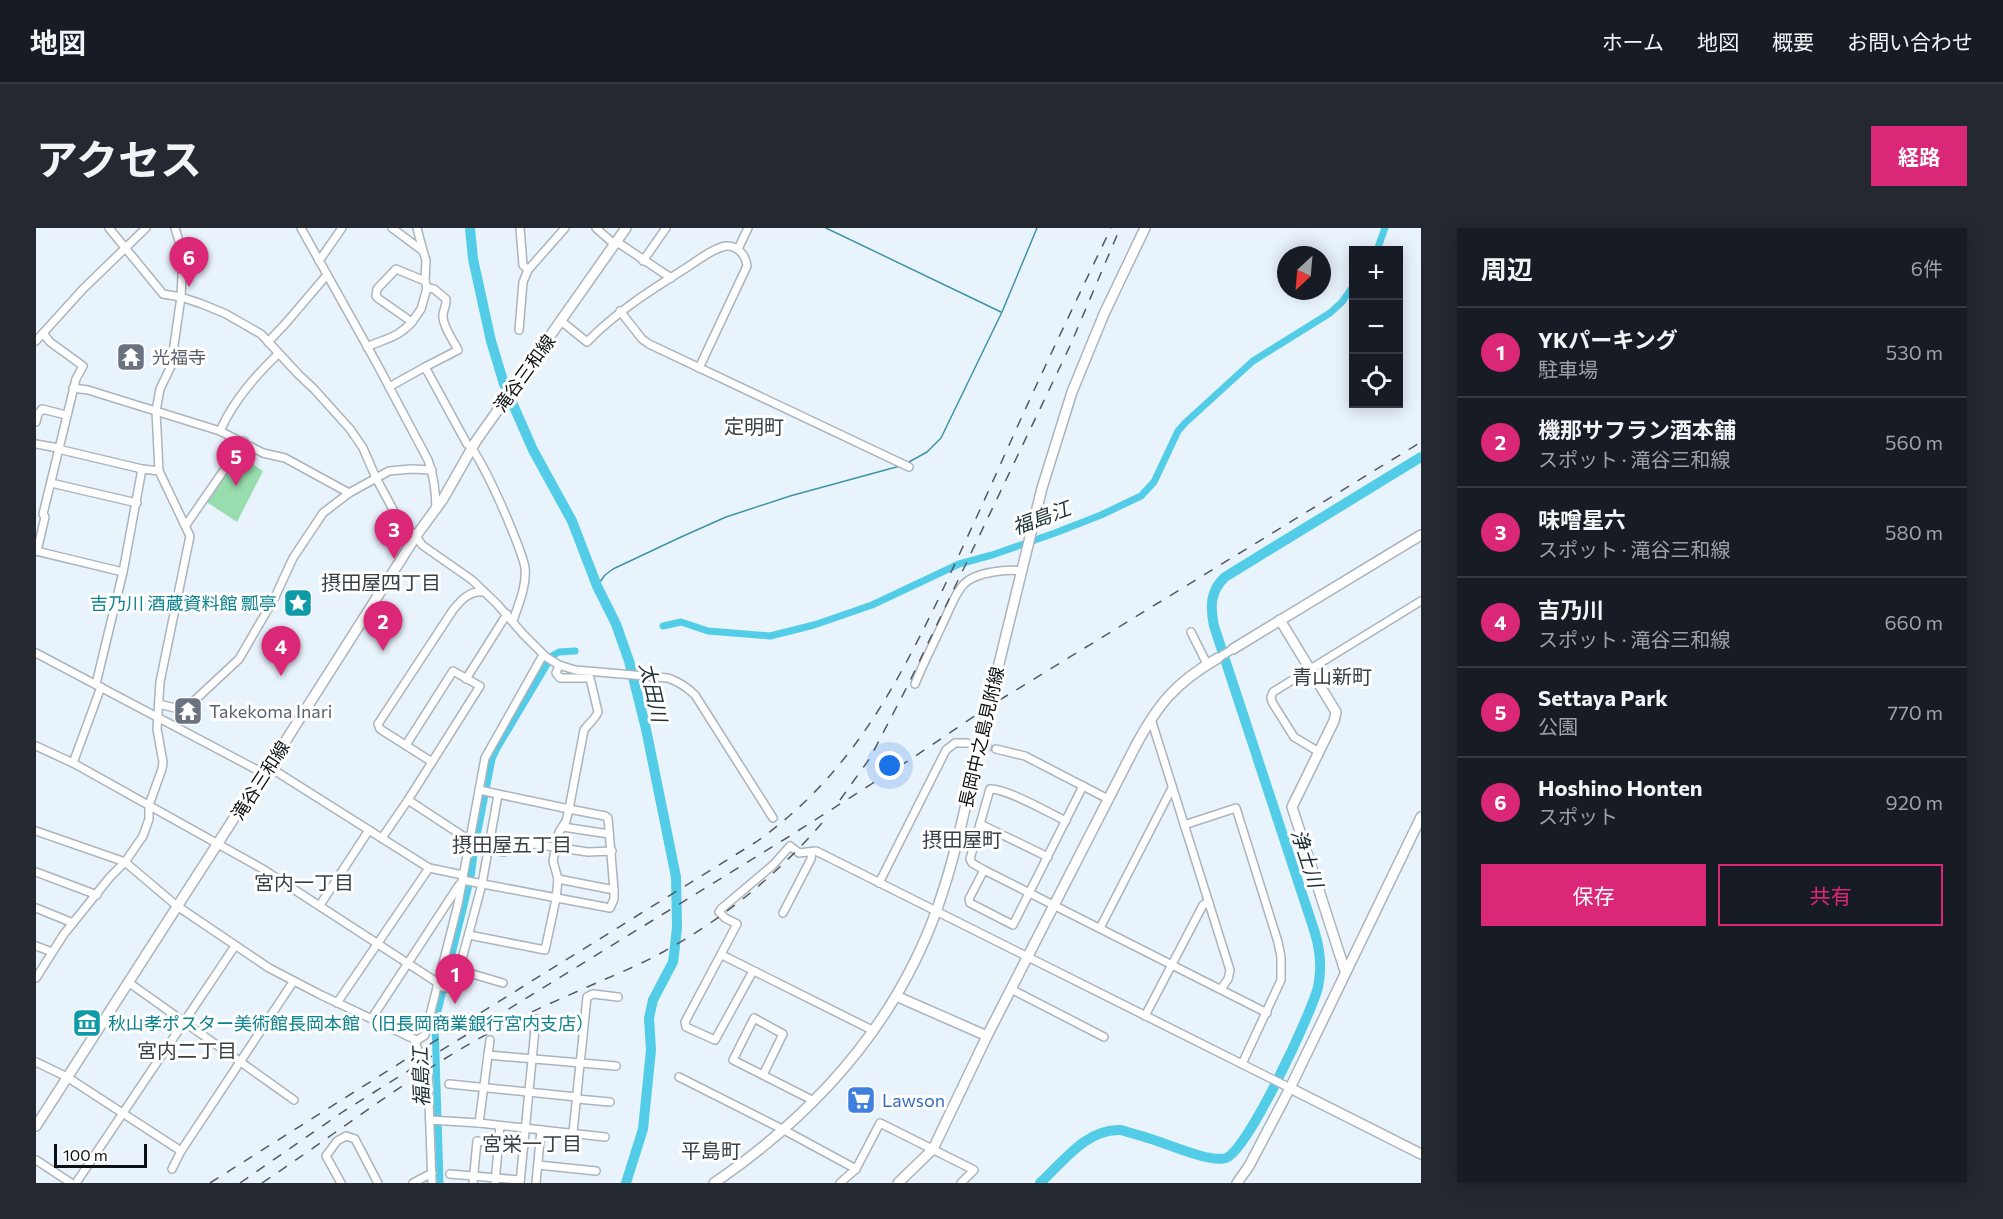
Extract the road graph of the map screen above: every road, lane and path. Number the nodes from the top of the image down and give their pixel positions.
1 (109, 228) edge
2 (146, 228) edge
3 (176, 228) edge
4 (301, 228) edge
5 (342, 228) edge
6 (392, 228) edge
7 (417, 228) edge
8 (520, 228) edge
9 (566, 228) edge
10 (596, 228) edge
11 (626, 228) edge
12 (666, 228) edge
13 (748, 228) edge
14 (1145, 228) edge
15 (616, 243) junction
16 (125, 248) junction
17 (738, 249) junction
18 (423, 251) junction
19 (319, 261) junction
20 (643, 261) junction
21 (528, 270) junction
22 (327, 276) junction
23 (671, 278) junction
24 (426, 285) junction
25 (181, 297) junction
26 (620, 311) junction
27 (561, 321) junction
28 (412, 322) junction
29 (519, 330) dead end
30 (43, 333) junction
31 (36, 341) edge
32 (268, 342) junction
33 (367, 347) junction
34 (278, 354) junction
35 (425, 367) junction
36 (699, 368) junction
37 (389, 387) junction
38 (73, 388) junction
39 (156, 411) junction
40 (66, 415) junction
41 (36, 422) edge
42 (220, 431) junction
43 (244, 441) junction
44 (36, 444) edge
45 (473, 446) junction
46 (58, 449) junction
47 (909, 467) dead end
48 (142, 469) junction
49 (432, 470) junction
50 (159, 471) junction
51 (376, 478) junction
52 (51, 483) junction
53 (349, 493) junction
54 (137, 502) junction
55 (436, 510) junction
56 (40, 514) edge
57 (186, 525) junction
58 (1421, 535) edge
59 (416, 536) junction
60 (37, 551) edge
61 (1023, 566) junction
62 (123, 572) junction
63 (484, 592) junction
64 (1421, 601) edge
65 (507, 614) junction
66 (1280, 620) junction
67 (513, 621) junction
68 (1191, 632) dead end
69 (1233, 649) joint
70 (36, 653) edge
71 (544, 656) junction
72 (1218, 658) joint
73 (556, 664) junction
74 (1208, 664) junction
75 (1310, 669) junction
76 (466, 679) junction
77 (915, 684) dead end
78 (98, 685) junction
79 (159, 704) junction
80 (159, 718) junction
81 (1151, 719) junction
82 (967, 743) tunnel mouth
83 (406, 745) junction
84 (36, 746) edge
85 (996, 749) tunnel mouth
86 (1319, 752) junction
87 (432, 762) junction
88 (73, 763) junction
89 (266, 770) junction
90 (1083, 786) junction
91 (1172, 788) junction
92 (480, 791) junction
93 (495, 794) junction
94 (1108, 799) junction
95 (408, 800) junction
96 (149, 805) junction
97 (568, 809) junction
98 (1421, 817) edge
99 (772, 818) dead end
100 (1065, 821) junction
101 (980, 825) junction
102 (1184, 825) junction
103 (563, 827) junction
104 (369, 830) junction
105 (36, 831) edge
106 (609, 834) junction
107 (382, 838) junction
108 (469, 840) junction
109 (218, 844) junction
110 (556, 847) junction
111 (488, 849) junction
112 (612, 851) junction
113 (812, 852) junction
114 (1048, 857) junction
115 (125, 862) junction
116 (429, 868) junction
117 (984, 870) junction
118 (36, 872) edge
119 (463, 879) junction
120 (558, 879) junction
121 (879, 883) junction
122 (480, 884) junction
123 (614, 890) junction
124 (1030, 892) junction
125 (97, 895) junction
126 (556, 900) junction
127 (1209, 902) junction
128 (320, 905) junction
129 (1055, 905) junction
130 (177, 906) junction
131 (36, 908) edge
132 (936, 912) junction
133 (783, 913) dead end
134 (73, 923) junction
135 (1100, 928) junction
136 (470, 934) junction
137 (378, 943) junction
138 (36, 946) edge
139 (236, 946) junction
140 (52, 952) junction
141 (722, 955) junction
142 (1029, 957) junction
143 (409, 963) junction
144 (1173, 965) junction
145 (459, 970) junction
146 (753, 970) junction
147 (1345, 971) junction
148 (36, 978) edge
149 (128, 982) junction
150 (293, 982) junction
151 (503, 983) dead end
152 (438, 985) junction
153 (1221, 989) junction
154 (1011, 990) junction
155 (896, 996) junction
156 (618, 997) dead end
157 (337, 1003) junction
158 (1267, 1013) junction
159 (1145, 1016) junction
160 (372, 1018) junction
161 (536, 1019) dead end
162 (185, 1022) junction
163 (874, 1031) junction
164 (987, 1036) junction
165 (1104, 1037) dead end
166 (490, 1040) dead end
167 (416, 1041) junction
168 (488, 1055) junction
169 (532, 1060) junction
170 (241, 1061) junction
171 (36, 1062) edge
172 (580, 1063) junction
173 (1242, 1064) junction
174 (616, 1066) dead end
175 (763, 1075) junction
176 (68, 1077) junction
177 (679, 1077) dead end
178 (449, 1084) dead end
179 (1286, 1086) junction
180 (483, 1087) junction
181 (529, 1092) junction
182 (577, 1098) junction
183 (294, 1100) dead end
184 (814, 1101) junction
185 (610, 1102) dead end
186 (124, 1113) junction
187 (431, 1120) junction
188 (479, 1123) junction
189 (36, 1126) edge
190 (500, 1126) junction
191 (525, 1128) junction
192 (541, 1130) junction
193 (784, 1130) junction
194 (573, 1132) junction
195 (605, 1137) dead end
196 (499, 1143) junction
197 (524, 1146) junction
198 (933, 1149) junction
199 (181, 1151) junction
200 (1421, 1154) edge
201 (36, 1160) edge
202 (538, 1165) junction
203 (172, 1169) dead end
204 (855, 1169) junction
205 (596, 1171) dead end
206 (432, 1173) junction
207 (450, 1173) dead end
208 (473, 1179) edge
209 (495, 1180) edge
210 (520, 1182) edge
211 (70, 1183) edge
212 (76, 1183) edge
213 (341, 1183) edge
214 (378, 1183) edge
215 (413, 1183) edge
216 (432, 1183) edge
217 (536, 1183) edge
218 (714, 1183) edge
219 (840, 1183) edge
220 (898, 1183) edge
221 (962, 1183) edge
222 (1237, 1183) edge

1 - 16 street
2 - 16 street
3 - 25 street
4 - 19 street
5 - 19 street
6 - 18 street
7 - 18 street
8 - 21 street
9 - 21 street
10 - 15 street
11 - 15 main road, 滝谷三和線
12 - 20 street
13 - 17 street
14 - 61 main road, 長岡中之島見附線
15 - 20 street
15 - 27 main road, 滝谷三和線
16 - 25 street
16 - 30 street
17 - 23 street
17 - 36 street
18 - 24 street
19 - 22 street
20 - 23 street
21 - 29 street
22 - 32 street
22 - 33 street
23 - 26 street
24 - 28 street
24 - 28 street
24 - 35 street
25 - 32 street
25 - 39 street
26 - 27 street
26 - 36 street
27 - 45 main road, 滝谷三和線
28 - 33 street
30 - 31 street
30 - 38 street
32 - 34 street
33 - 37 street
34 - 42 street
34 - 51 street
35 - 37 street
35 - 45 street
36 - 47 street
37 - 49 street
38 - 39 street
38 - 40 street
39 - 42 street
39 - 50 street
40 - 41 street
40 - 46 street
42 - 43 street
43 - 53 street
43 - 57 street
44 - 46 street
45 - 55 main road, 滝谷三和線
45 - 67 street
46 - 48 street
46 - 52 street
48 - 50 street
48 - 54 street
49 - 51 street
49 - 55 street
50 - 57 street
51 - 53 street
51 - 59 street
52 - 54 street
52 - 56 street
53 - 79 street
54 - 62 street
55 - 59 main road, 滝谷三和線
56 - 60 street
57 - 79 street
58 - 66 main road
59 - 63 street
59 - 89 main road, 滝谷三和線
60 - 62 street
61 - 77 street
61 - 132 main road, 長岡中之島見附線, bridge
62 - 78 street
63 - 65 street
63 - 83 street
64 - 75 street
65 - 67 street
65 - 76 street
66 - 69 main road
66 - 75 main road
67 - 71 street
68 - 74 street
69 - 72 street
70 - 78 street
71 - 73 street
71 - 92 street
72 - 74 main road
73 - 97 street
73 - 99 street
74 - 81 main road
75 - 86 main road
75 - 86 street
76 - 83 street
76 - 87 street
78 - 80 street
78 - 88 street
79 - 80 street
80 - 89 street
80 - 96 street
81 - 91 street
81 - 94 main road
82 - 121 street
83 - 87 street
84 - 88 street
85 - 90 street
86 - 147 main road
87 - 95 street
88 - 96 street
89 - 104 street
89 - 109 main road, 滝谷三和線
90 - 94 street
90 - 100 street
91 - 102 street
91 - 135 street
92 - 93 street
92 - 108 street
93 - 97 street
93 - 111 street
94 - 129 main road
95 - 107 street
95 - 108 street
96 - 109 street
96 - 115 street
97 - 103 street
97 - 106 street
98 - 147 main road
100 - 101 street
100 - 114 street
101 - 114 street
101 - 117 street
102 - 127 street
102 - 158 street
103 - 106 street
103 - 110 street
104 - 107 street
104 - 128 street
105 - 115 street
106 - 112 street
107 - 116 street
108 - 119 street
109 - 128 street
109 - 130 main road, 滝谷三和線
110 - 111 street
110 - 112 street
110 - 120 street
111 - 122 street
112 - 123 street
113 - 121 street
113 - 133 street
113 - 141 street
114 - 124 street
115 - 125 street
115 - 130 street
116 - 119 street
116 - 137 street
117 - 124 street
117 - 124 street
118 - 125 street
119 - 122 street
119 - 143 street
119 - 152 street
120 - 123 street
120 - 126 street
121 - 132 street
122 - 126 street
122 - 136 street
123 - 126 street
124 - 129 street
125 - 134 street
126 - 136 street
127 - 144 street
127 - 153 street
128 - 137 street
129 - 135 street
129 - 142 main road
130 - 139 street
130 - 149 main road, 滝谷三和線
131 - 134 street
132 - 142 street
132 - 155 main road, 長岡中之島見附線
134 - 140 street
135 - 144 street
136 - 145 street
137 - 143 street
137 - 157 street
138 - 140 street
139 - 150 street
139 - 162 street
140 - 148 street
141 - 146 street
141 - 146 street
142 - 154 main road
142 - 159 street
143 - 152 street
143 - 160 street
144 - 153 street
144 - 159 street
145 - 151 street
145 - 152 street
146 - 163 street
147 - 179 main road
149 - 162 street
149 - 176 main road, 滝谷三和線
150 - 157 street
150 - 170 street
152 - 167 street
153 - 158 street
154 - 164 main road
154 - 165 street
155 - 163 main road, 長岡中之島見附線
155 - 164 main road
156 - 172 street
157 - 160 street
158 - 173 street
159 - 173 street
160 - 167 street
161 - 169 street
162 - 170 street
162 - 186 street
163 - 184 main road, 長岡中之島見附線
164 - 198 main road
166 - 168 street
167 - 187 street
168 - 169 street
168 - 180 street
169 - 172 street
169 - 181 street
170 - 183 street
170 - 199 street
171 - 176 street
172 - 174 street
172 - 182 street
173 - 179 street
175 - 175 street
175 - 184 street
176 - 186 street
176 - 189 main road, 滝谷三和線
177 - 193 street
178 - 180 street
179 - 200 main road
179 - 222 main road
180 - 181 street
180 - 188 street
181 - 182 street
181 - 191 street
182 - 185 street
182 - 194 street
184 - 193 main road, 長岡中之島見附線
186 - 199 street
186 - 212 street
187 - 188 street
187 - 206 street
188 - 190 street
190 - 191 street
190 - 196 street
191 - 192 street
191 - 197 street
192 - 194 street
192 - 202 street
193 - 204 street
193 - 218 main road, 長岡中之島見附線
194 - 195 street
196 - 197 street
196 - 208 street
196 - 209 street
197 - 210 street
198 - 204 street
198 - 220 main road
198 - 221 street
199 - 203 street
201 - 211 street
202 - 205 street
202 - 217 street
204 - 219 street
206 - 215 street
206 - 216 street
207 - 208 street
208 - 209 street
209 - 210 street
213 - 214 street

